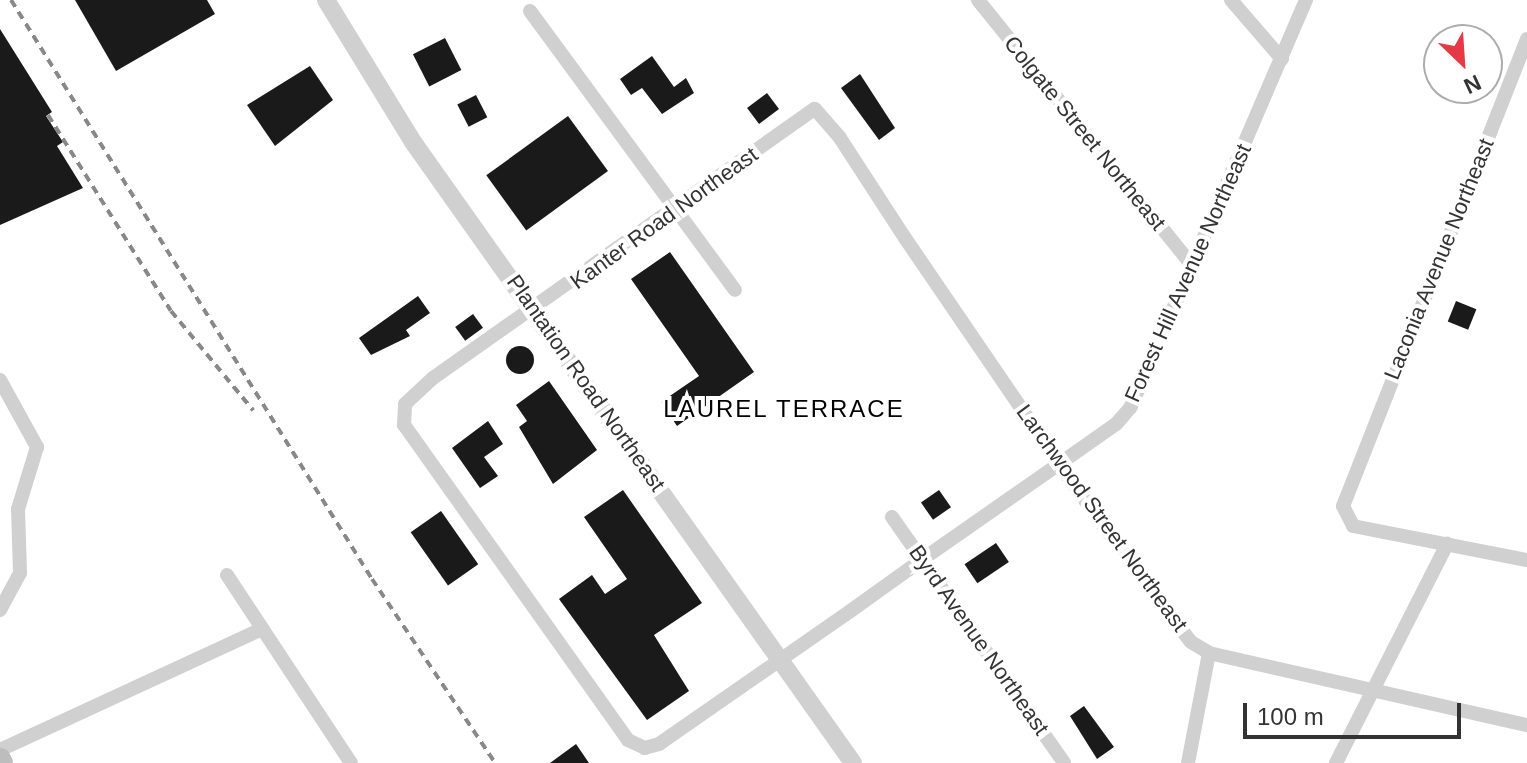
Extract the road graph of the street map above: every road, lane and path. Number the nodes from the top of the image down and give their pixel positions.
1 (326, 0) edge
2 (978, 0) edge
3 (1231, 0) edge
4 (1306, 0) edge
5 (530, 11) dead end
6 (1527, 39) edge
7 (1282, 59) junction
8 (815, 109) joint
9 (675, 209) junction
10 (1192, 265) junction
11 (735, 290) dead end
12 (536, 312) junction
13 (472, 351) joint
14 (0, 380) edge
15 (1059, 464) junction
16 (892, 517) dead end
17 (1527, 543) edge
18 (1447, 544) junction
19 (923, 559) junction
20 (1524, 559) edge
21 (227, 575) dead end
22 (0, 610) edge
23 (262, 629) junction
24 (1209, 653) junction
25 (780, 659) junction
26 (1374, 690) junction
27 (1527, 725) edge
28 (0, 750) edge
29 (351, 763) edge
30 (853, 763) edge
31 (1064, 763) edge
32 (1188, 763) edge
33 (1336, 763) edge

1 - 12 street, Plantation Road Northeast
2 - 10 street, Colgate Street Northeast
3 - 7 street
4 - 7 street, Forest Hill Avenue Northeast
5 - 9 street
6 - 18 street, Laconia Avenue Northeast
7 - 10 street, Forest Hill Avenue Northeast
8 - 9 street, Kanter Road Northeast
8 - 15 street, Larchwood Street Northeast
9 - 11 street
9 - 12 street, Kanter Road Northeast
10 - 15 street, Forest Hill Avenue Northeast
12 - 13 street, Kanter Road Northeast
12 - 25 street, Plantation Road Northeast
13 - 25 street, Forest Hill Avenue Northeast
14 - 22 street
15 - 19 street, Forest Hill Avenue Northeast
15 - 24 street, Larchwood Street Northeast
16 - 19 street, Byrd Avenue Northeast
17 - 20 street
18 - 20 street
18 - 26 street
19 - 25 street, Forest Hill Avenue Northeast
19 - 31 street, Byrd Avenue Northeast
21 - 23 street
23 - 28 street
23 - 29 street
24 - 26 street, Larchwood Street Northeast
24 - 32 street
25 - 30 street, Plantation Road Northeast
26 - 27 street, Larchwood Street Northeast
26 - 33 street

